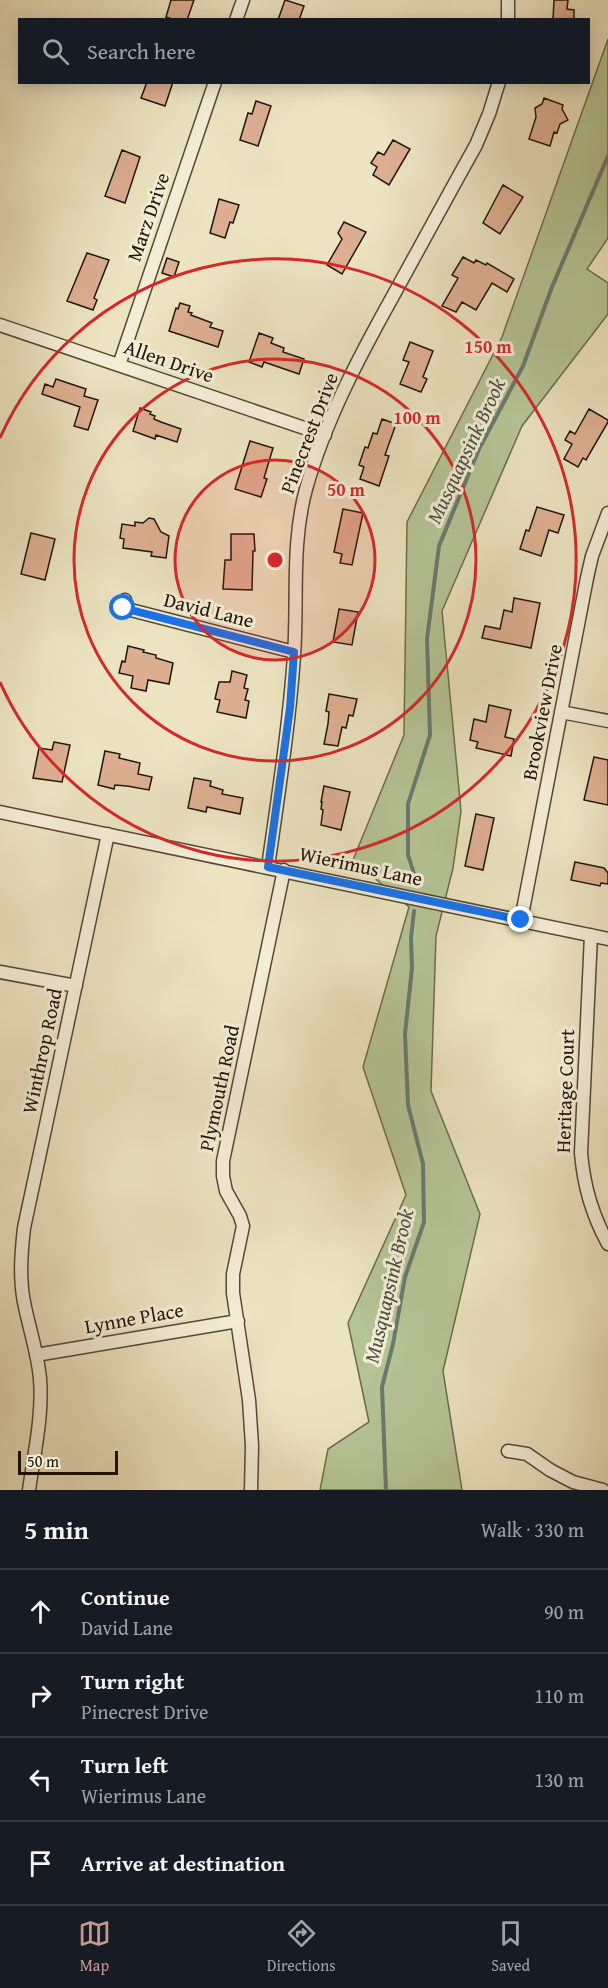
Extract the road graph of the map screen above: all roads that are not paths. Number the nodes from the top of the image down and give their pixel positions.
1 (243, 0) edge
2 (508, 0) edge
3 (237, 18) edge
4 (507, 18) edge
5 (214, 84) edge
6 (498, 84) edge
7 (0, 325) edge
8 (119, 365) junction
9 (325, 435) junction
10 (608, 513) edge
11 (125, 600) dead end
12 (294, 652) junction
13 (561, 712) junction
14 (608, 721) edge
15 (0, 812) edge
16 (108, 834) junction
17 (268, 867) junction
18 (284, 870) junction
19 (521, 920) junction
20 (591, 935) junction
21 (608, 939) edge
22 (0, 972) edge
23 (76, 986) junction
24 (608, 1244) edge
25 (238, 1321) junction
26 (36, 1354) junction
27 (508, 1451) dead end
28 (29, 1490) edge
29 (251, 1490) edge
30 (601, 1490) edge

1 - 3 street
2 - 4 street
5 - 8 street, Marz Drive
6 - 9 street, Pinecrest Drive
7 - 8 street, Allen Drive
8 - 9 street, Allen Drive
9 - 12 street, Pinecrest Drive
10 - 13 street, Brookview Drive
11 - 12 street, David Lane
12 - 17 street, Pinecrest Drive
13 - 14 street
13 - 19 street, Brookview Drive
15 - 16 street, Wierimus Lane
16 - 17 street, Wierimus Lane
16 - 23 street, Winthrop Road
17 - 18 street, Wierimus Lane
18 - 19 street, Wierimus Lane
18 - 25 street, Plymouth Road
19 - 20 street, Wierimus Lane
20 - 21 street, Wierimus Lane
20 - 24 street, Heritage Court
22 - 23 street
23 - 26 street, Winthrop Road
25 - 26 street, Lynne Place
25 - 29 street, Plymouth Road
26 - 28 street, Winthrop Road
27 - 30 street

